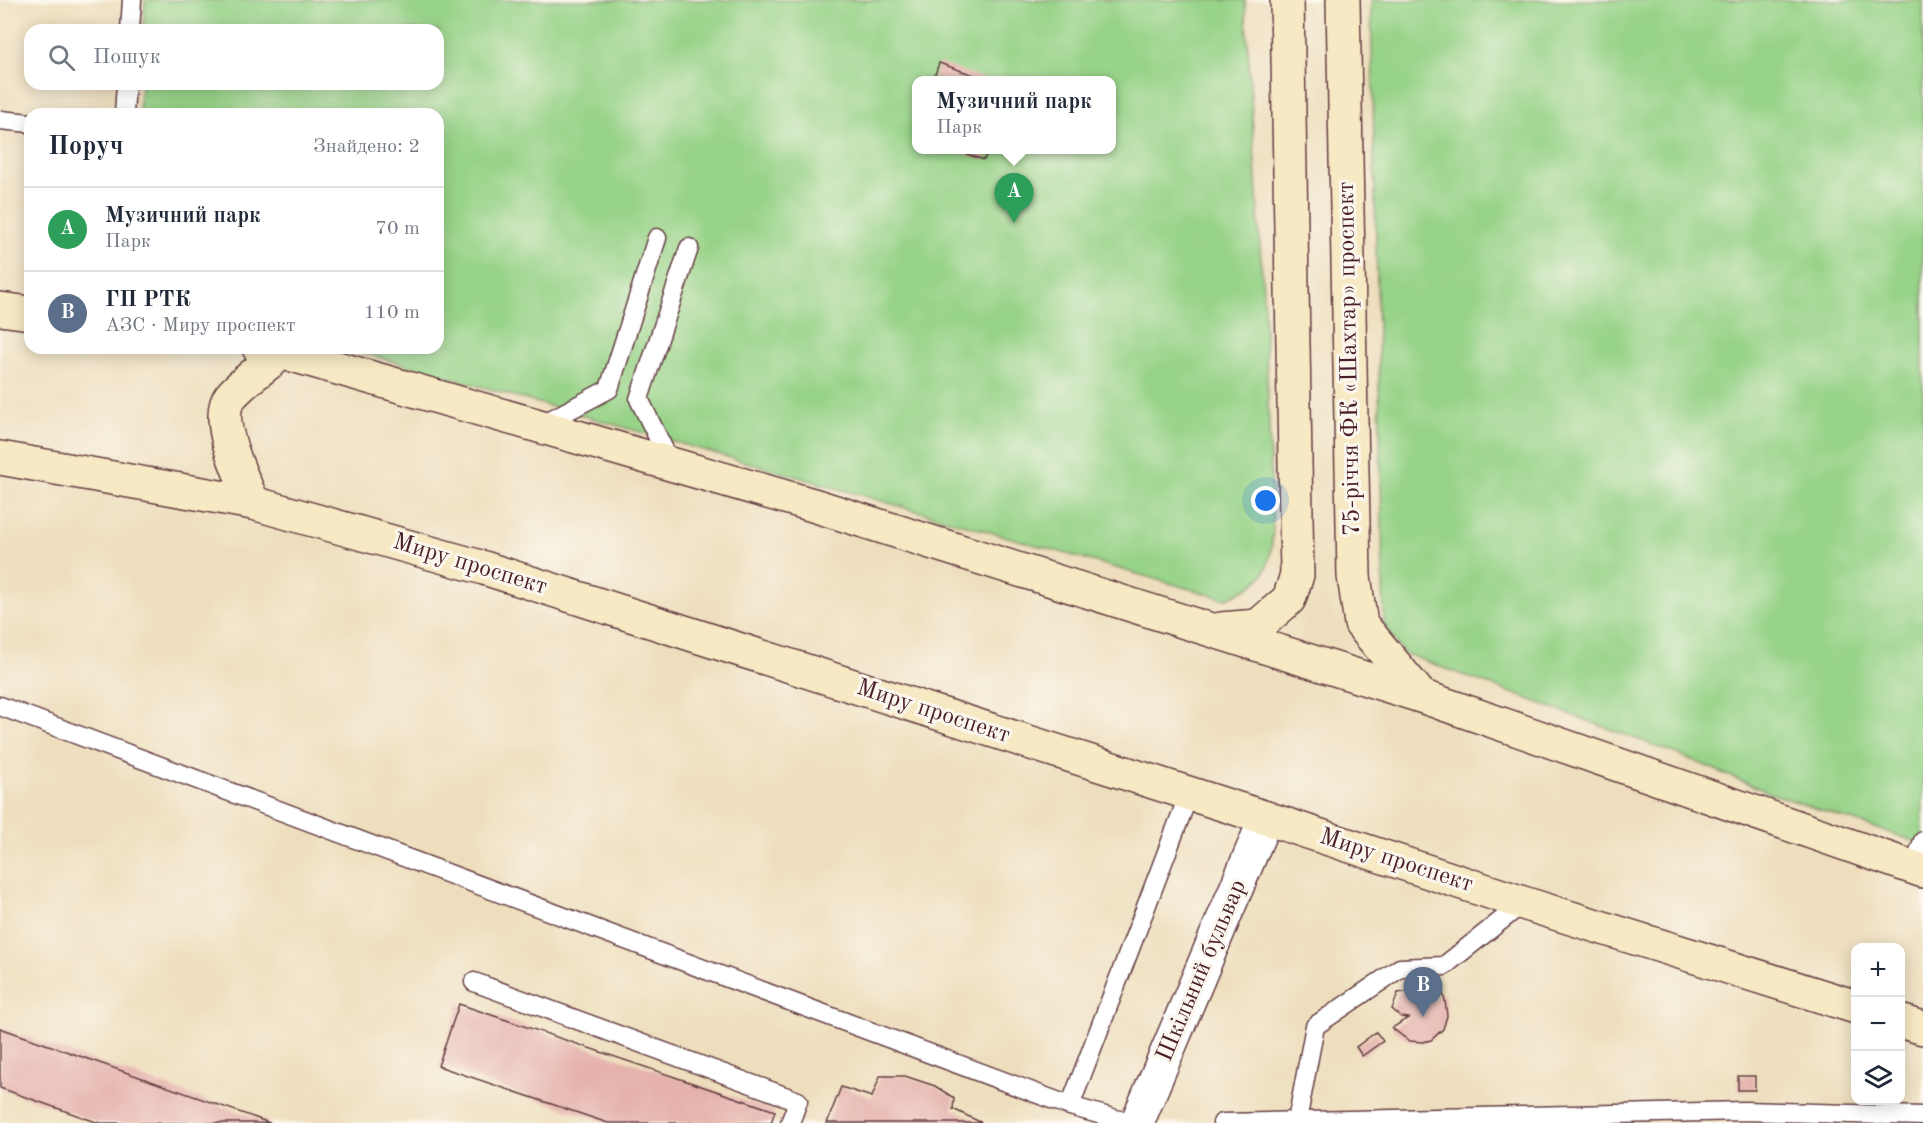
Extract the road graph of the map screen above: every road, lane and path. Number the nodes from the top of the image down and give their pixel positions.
1 (132, 0) edge
2 (1287, 0) edge
3 (1343, 0) edge
4 (130, 24) edge
5 (126, 90) edge
6 (124, 108) edge
7 (0, 120) edge
8 (24, 122) edge
9 (657, 238) dead end
10 (689, 248) dead end
11 (0, 309) edge
12 (24, 312) edge
13 (268, 354) edge
14 (285, 354) edge
15 (539, 426) junction
16 (0, 458) edge
17 (671, 464) junction
18 (253, 503) junction
19 (1210, 630) junction
20 (1421, 696) junction
21 (0, 706) edge
22 (1189, 794) junction
23 (1266, 818) junction
24 (1920, 860) edge
25 (1522, 903) junction
26 (474, 982) dead end
27 (1851, 1005) edge
28 (1905, 1023) edge
29 (1923, 1028) edge
30 (1070, 1106) junction
31 (1923, 1116) edge
32 (1297, 1121) junction
33 (790, 1123) edge
34 (1130, 1123) edge
35 (1137, 1123) edge
36 (1222, 1123) edge

1 - 4 lane
2 - 19 main road
3 - 20 main road, 75-річчя ФК «Шахтар» проспект
5 - 6 lane
7 - 8 lane
9 - 15 lane
10 - 17 lane
11 - 12 main road
13 - 18 main road
14 - 15 main road
15 - 17 main road
16 - 18 main road, Миру проспект
17 - 19 main road
18 - 22 main road, Миру проспект
19 - 20 main road
20 - 24 main road
21 - 30 lane
22 - 23 main road, Миру проспект
22 - 30 lane
23 - 25 main road, Миру проспект
23 - 35 street, Шкільний бульвар
25 - 27 main road, Миру проспект
25 - 32 lane
26 - 33 lane
28 - 29 main road
30 - 34 lane
31 - 32 lane
32 - 36 lane

